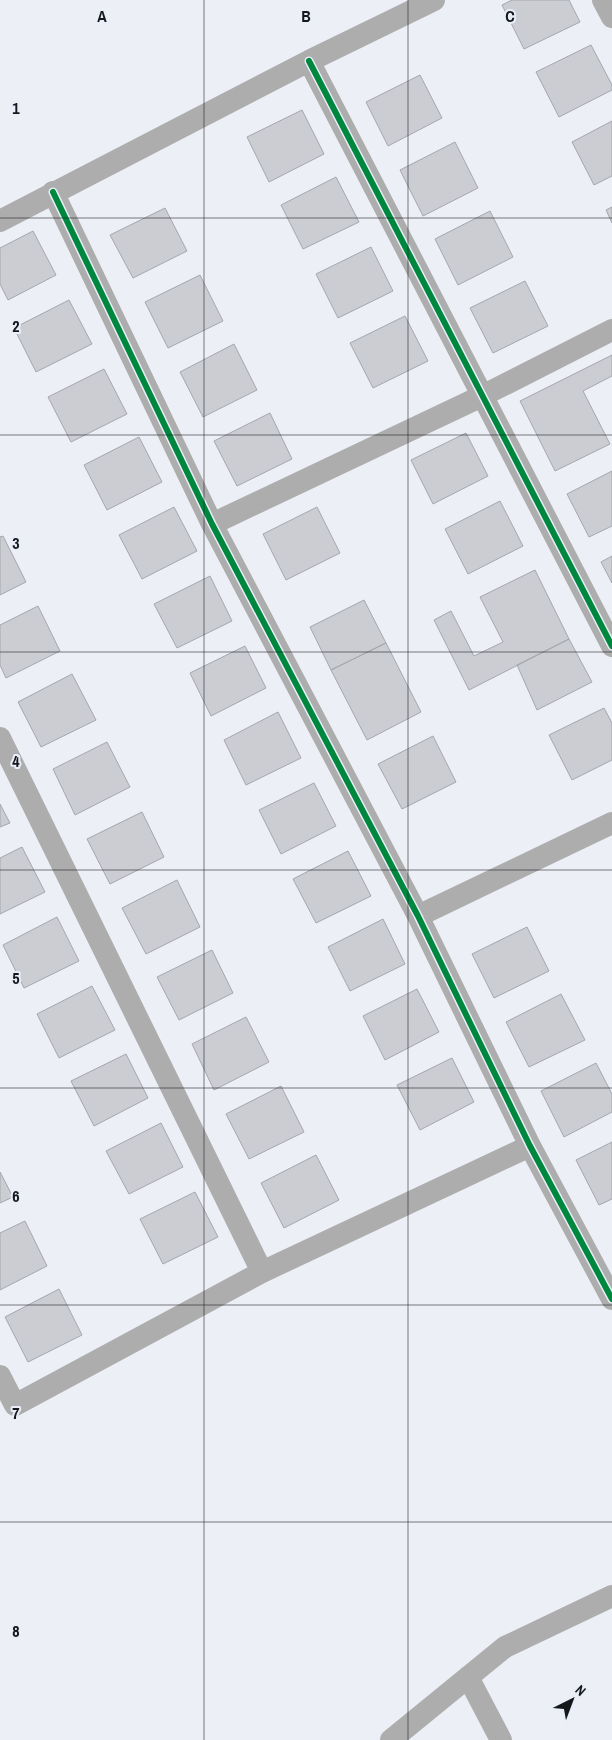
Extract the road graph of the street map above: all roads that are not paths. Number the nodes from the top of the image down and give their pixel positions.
1 (434, 0) edge
2 (603, 0) edge
3 (612, 17) edge
4 (309, 61) junction
5 (53, 192) junction
6 (0, 221) edge
7 (612, 330) edge
8 (482, 396) junction
9 (212, 524) junction
10 (612, 646) edge
11 (0, 738) edge
12 (612, 823) edge
13 (418, 916) junction
14 (530, 1146) junction
15 (262, 1272) junction
16 (612, 1299) edge
17 (0, 1376) edge
18 (612, 1596) edge
19 (468, 1677) junction
20 (391, 1740) edge
21 (501, 1740) edge

1 - 4 street
2 - 3 street
4 - 5 street
4 - 8 street
5 - 6 street
5 - 9 street
7 - 8 street
8 - 9 street
8 - 10 street
9 - 13 street
11 - 15 street
12 - 13 street
13 - 14 street
14 - 15 street
14 - 16 street
15 - 17 street
18 - 19 street
19 - 20 street
19 - 21 street

